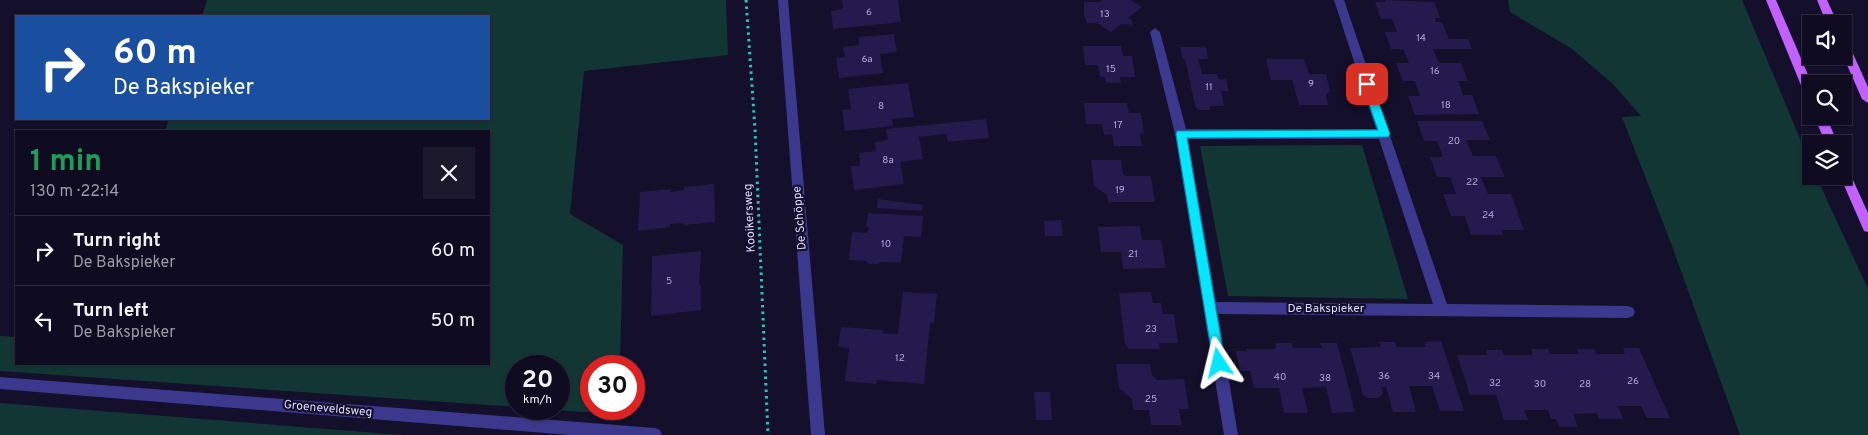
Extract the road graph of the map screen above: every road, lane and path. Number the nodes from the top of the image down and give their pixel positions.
1 (746, 0) edge
2 (783, 0) edge
3 (1339, 0) edge
4 (1771, 0) edge
5 (1822, 0) edge
6 (1829, 15) edge
7 (1155, 32) dead end
8 (1852, 64) edge
9 (1802, 75) edge
10 (1868, 98) edge
11 (1181, 134) junction
12 (1384, 134) junction
13 (1850, 185) edge
14 (1868, 227) edge
15 (1210, 308) junction
16 (1442, 310) junction
17 (1628, 312) dead end
18 (0, 383) edge
19 (655, 435) edge
20 (768, 435) edge
21 (818, 435) edge
22 (1231, 435) edge

1 - 20 path, Kooikersweg
2 - 21 street, De Schöppe
3 - 12 street
4 - 9 main road
5 - 6 main road
7 - 11 street
8 - 10 main road
11 - 12 street
11 - 15 street
12 - 16 street
13 - 14 main road
15 - 16 street, De Bakspieker
15 - 22 street
16 - 17 street, De Bakspieker
18 - 19 street, Groeneveldsweg

